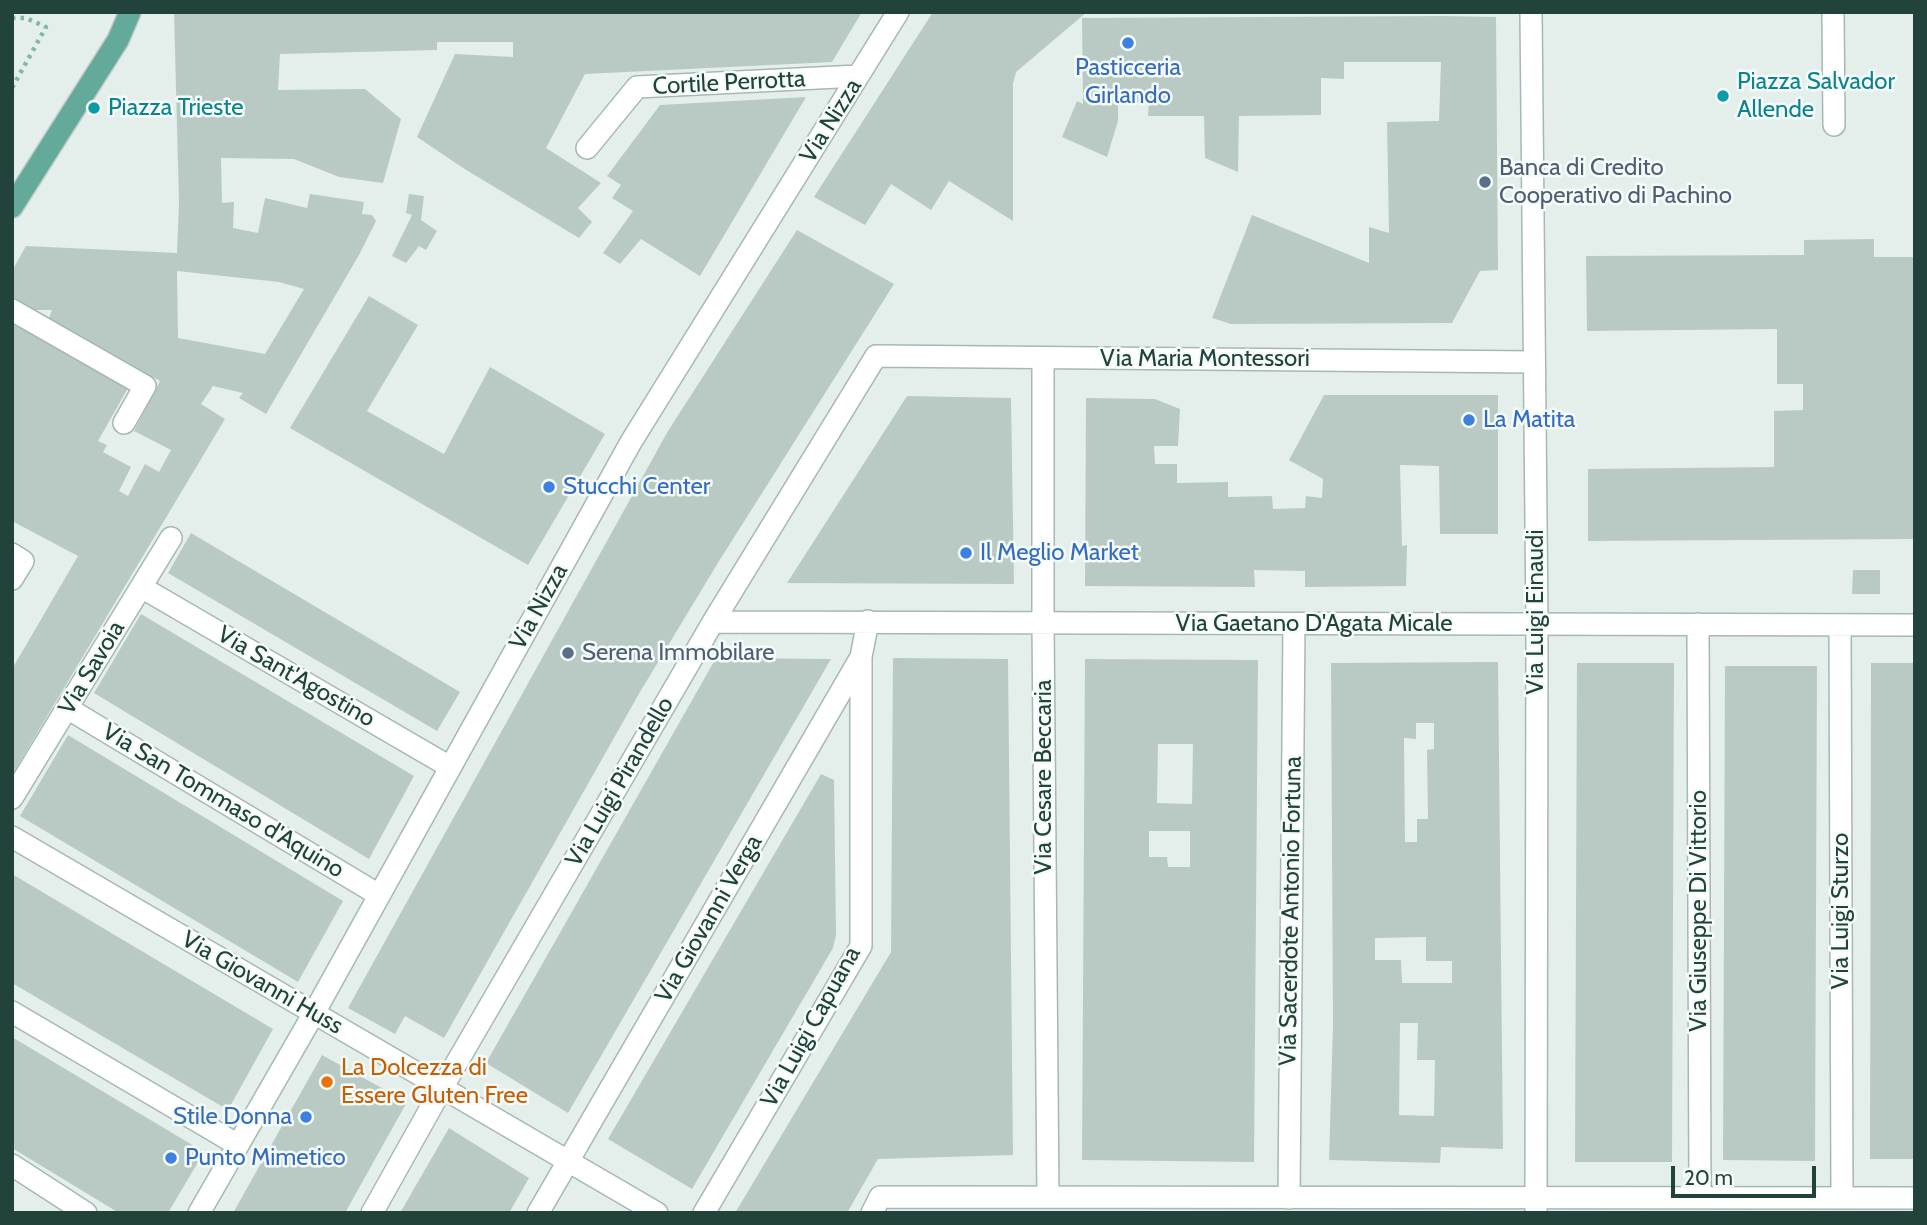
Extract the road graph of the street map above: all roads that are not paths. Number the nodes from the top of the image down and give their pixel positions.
1 (130, 12) edge
2 (898, 12) edge
3 (1531, 12) edge
4 (1833, 12) edge
5 (858, 76) junction
6 (1834, 125) dead end
7 (587, 148) dead end
8 (12, 207) edge
9 (12, 310) edge
10 (876, 356) joint
11 (1043, 358) junction
12 (1534, 362) junction
13 (124, 423) dead end
14 (171, 538) dead end
15 (12, 554) edge
16 (12, 579) edge
17 (141, 587) junction
18 (868, 621) junction
19 (713, 622) junction
20 (1043, 623) junction
21 (1294, 624) junction
22 (1537, 624) junction
23 (1698, 624) junction
24 (1840, 625) junction
25 (1915, 625) edge
26 (861, 657) junction
27 (68, 708) junction
28 (450, 767) junction
29 (12, 798) edge
30 (12, 837) edge
31 (379, 895) junction
32 (12, 1012) edge
33 (314, 1013) junction
34 (442, 1088) junction
35 (238, 1145) junction
36 (570, 1161) junction
37 (12, 1165) edge
38 (1048, 1197) junction
39 (1289, 1198) junction
40 (1700, 1198) junction
41 (1842, 1198) junction
42 (1915, 1198) edge
43 (1536, 1205) edge
44 (86, 1213) edge
45 (199, 1213) edge
46 (372, 1213) edge
47 (538, 1213) edge
48 (657, 1213) edge
49 (705, 1213) edge
50 (872, 1213) edge

1 - 8 main road
2 - 5 street, Via Nizza
3 - 12 street, Via Luigi Einaudi
4 - 6 street
5 - 7 street, Cortile Perrotta
5 - 28 street, Via Nizza
9 - 13 street
10 - 11 street, Via Maria Montessori
10 - 19 street, Via Luigi Pirandello
11 - 12 street, Via Maria Montessori
11 - 20 street, Via Cesare Beccaria
12 - 22 street, Via Luigi Einaudi
14 - 17 street, Via Savoia
15 - 16 street
17 - 27 street, Via Savoia
17 - 28 street, Via Sant'Agostino
18 - 19 street, Via Gaetano D'Agata Micale
18 - 20 street, Via Gaetano D'Agata Micale
18 - 26 street, Via Giovanni Verga
19 - 34 street, Via Luigi Pirandello
20 - 21 street, Via Gaetano D'Agata Micale
20 - 38 street, Via Cesare Beccaria
21 - 22 street, Via Gaetano D'Agata Micale
21 - 39 street, Via Sacerdote Antonio Fortuna
22 - 23 street, Via Gaetano D'Agata Micale
22 - 43 street, Via Luigi Einaudi
23 - 24 street, Via Gaetano D'Agata Micale
23 - 40 street, Via Giuseppe Di Vittorio
24 - 25 street, Via Gaetano D'Agata Micale
24 - 41 street, Via Luigi Sturzo
26 - 36 street, Via Giovanni Verga
26 - 49 street, Via Luigi Capuana
27 - 29 street, Via Savoia
27 - 31 street, Via San Tommaso d'Aquino
28 - 31 street, Via Nizza
30 - 33 street, Via Giovanni Huss
31 - 33 street, Via Nizza
32 - 35 street
33 - 34 street, Via Giovanni Huss
33 - 35 street, Via Nizza
34 - 36 street, Via Giovanni Huss
34 - 46 street, Via Luigi Pirandello
35 - 45 street, Via Nizza
36 - 47 street, Via Giovanni Verga
36 - 48 street, Via Giovanni Huss
37 - 44 street
38 - 39 street
38 - 50 street
39 - 43 street
40 - 41 street
40 - 43 street
41 - 42 street

